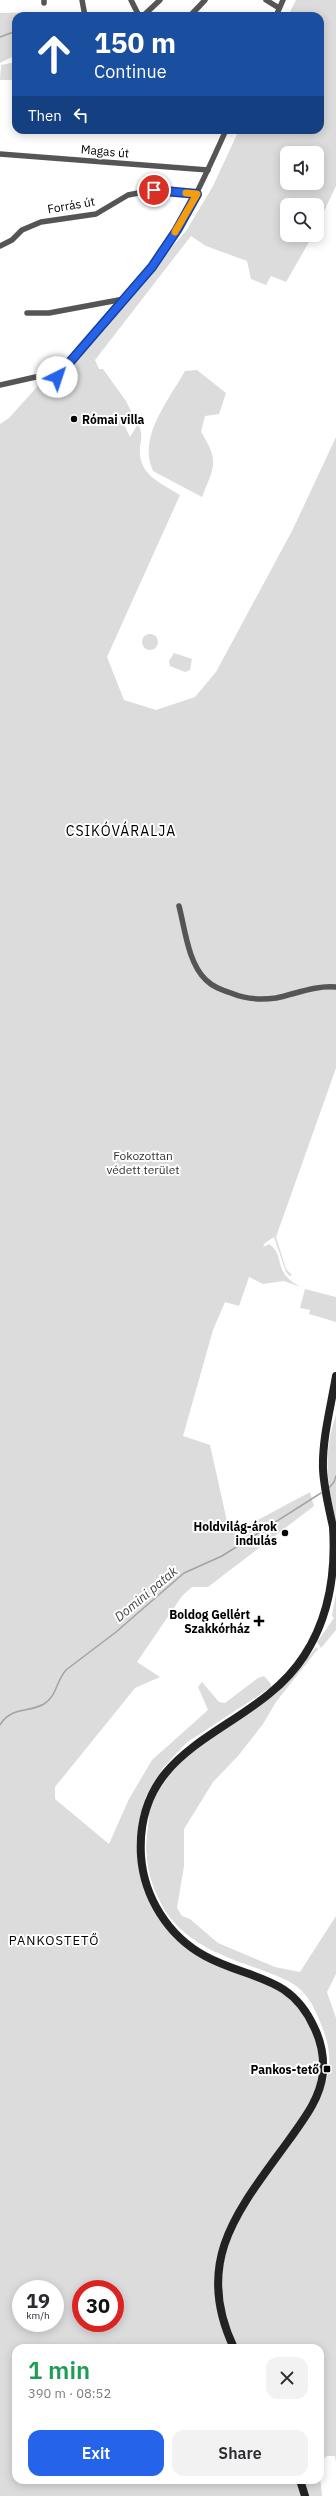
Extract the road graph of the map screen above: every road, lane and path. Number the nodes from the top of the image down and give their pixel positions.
1 (82, 0) edge
2 (131, 0) edge
3 (160, 0) edge
4 (205, 0) edge
5 (266, 0) edge
6 (283, 0) edge
7 (279, 8) junction
8 (84, 12) edge
9 (137, 12) edge
10 (147, 12) edge
11 (194, 12) edge
12 (278, 12) edge
13 (224, 134) edge
14 (0, 154) edge
15 (208, 170) junction
16 (197, 194) junction
17 (0, 246) edge
18 (124, 299) junction
19 (27, 313) dead end
20 (0, 385) edge
21 (179, 906) dead end
22 (336, 988) edge
23 (336, 1376) edge
24 (232, 2344) edge
25 (301, 2484) edge
26 (305, 2496) edge

1 - 8 street
2 - 9 street
3 - 10 street
4 - 11 street
5 - 7 street
6 - 7 street
7 - 12 street
13 - 15 street
14 - 15 street, Magas út
15 - 16 street
16 - 17 street, Forrás út
16 - 18 street
18 - 19 street
18 - 20 street
21 - 22 street
23 - 24 main road
25 - 26 main road

